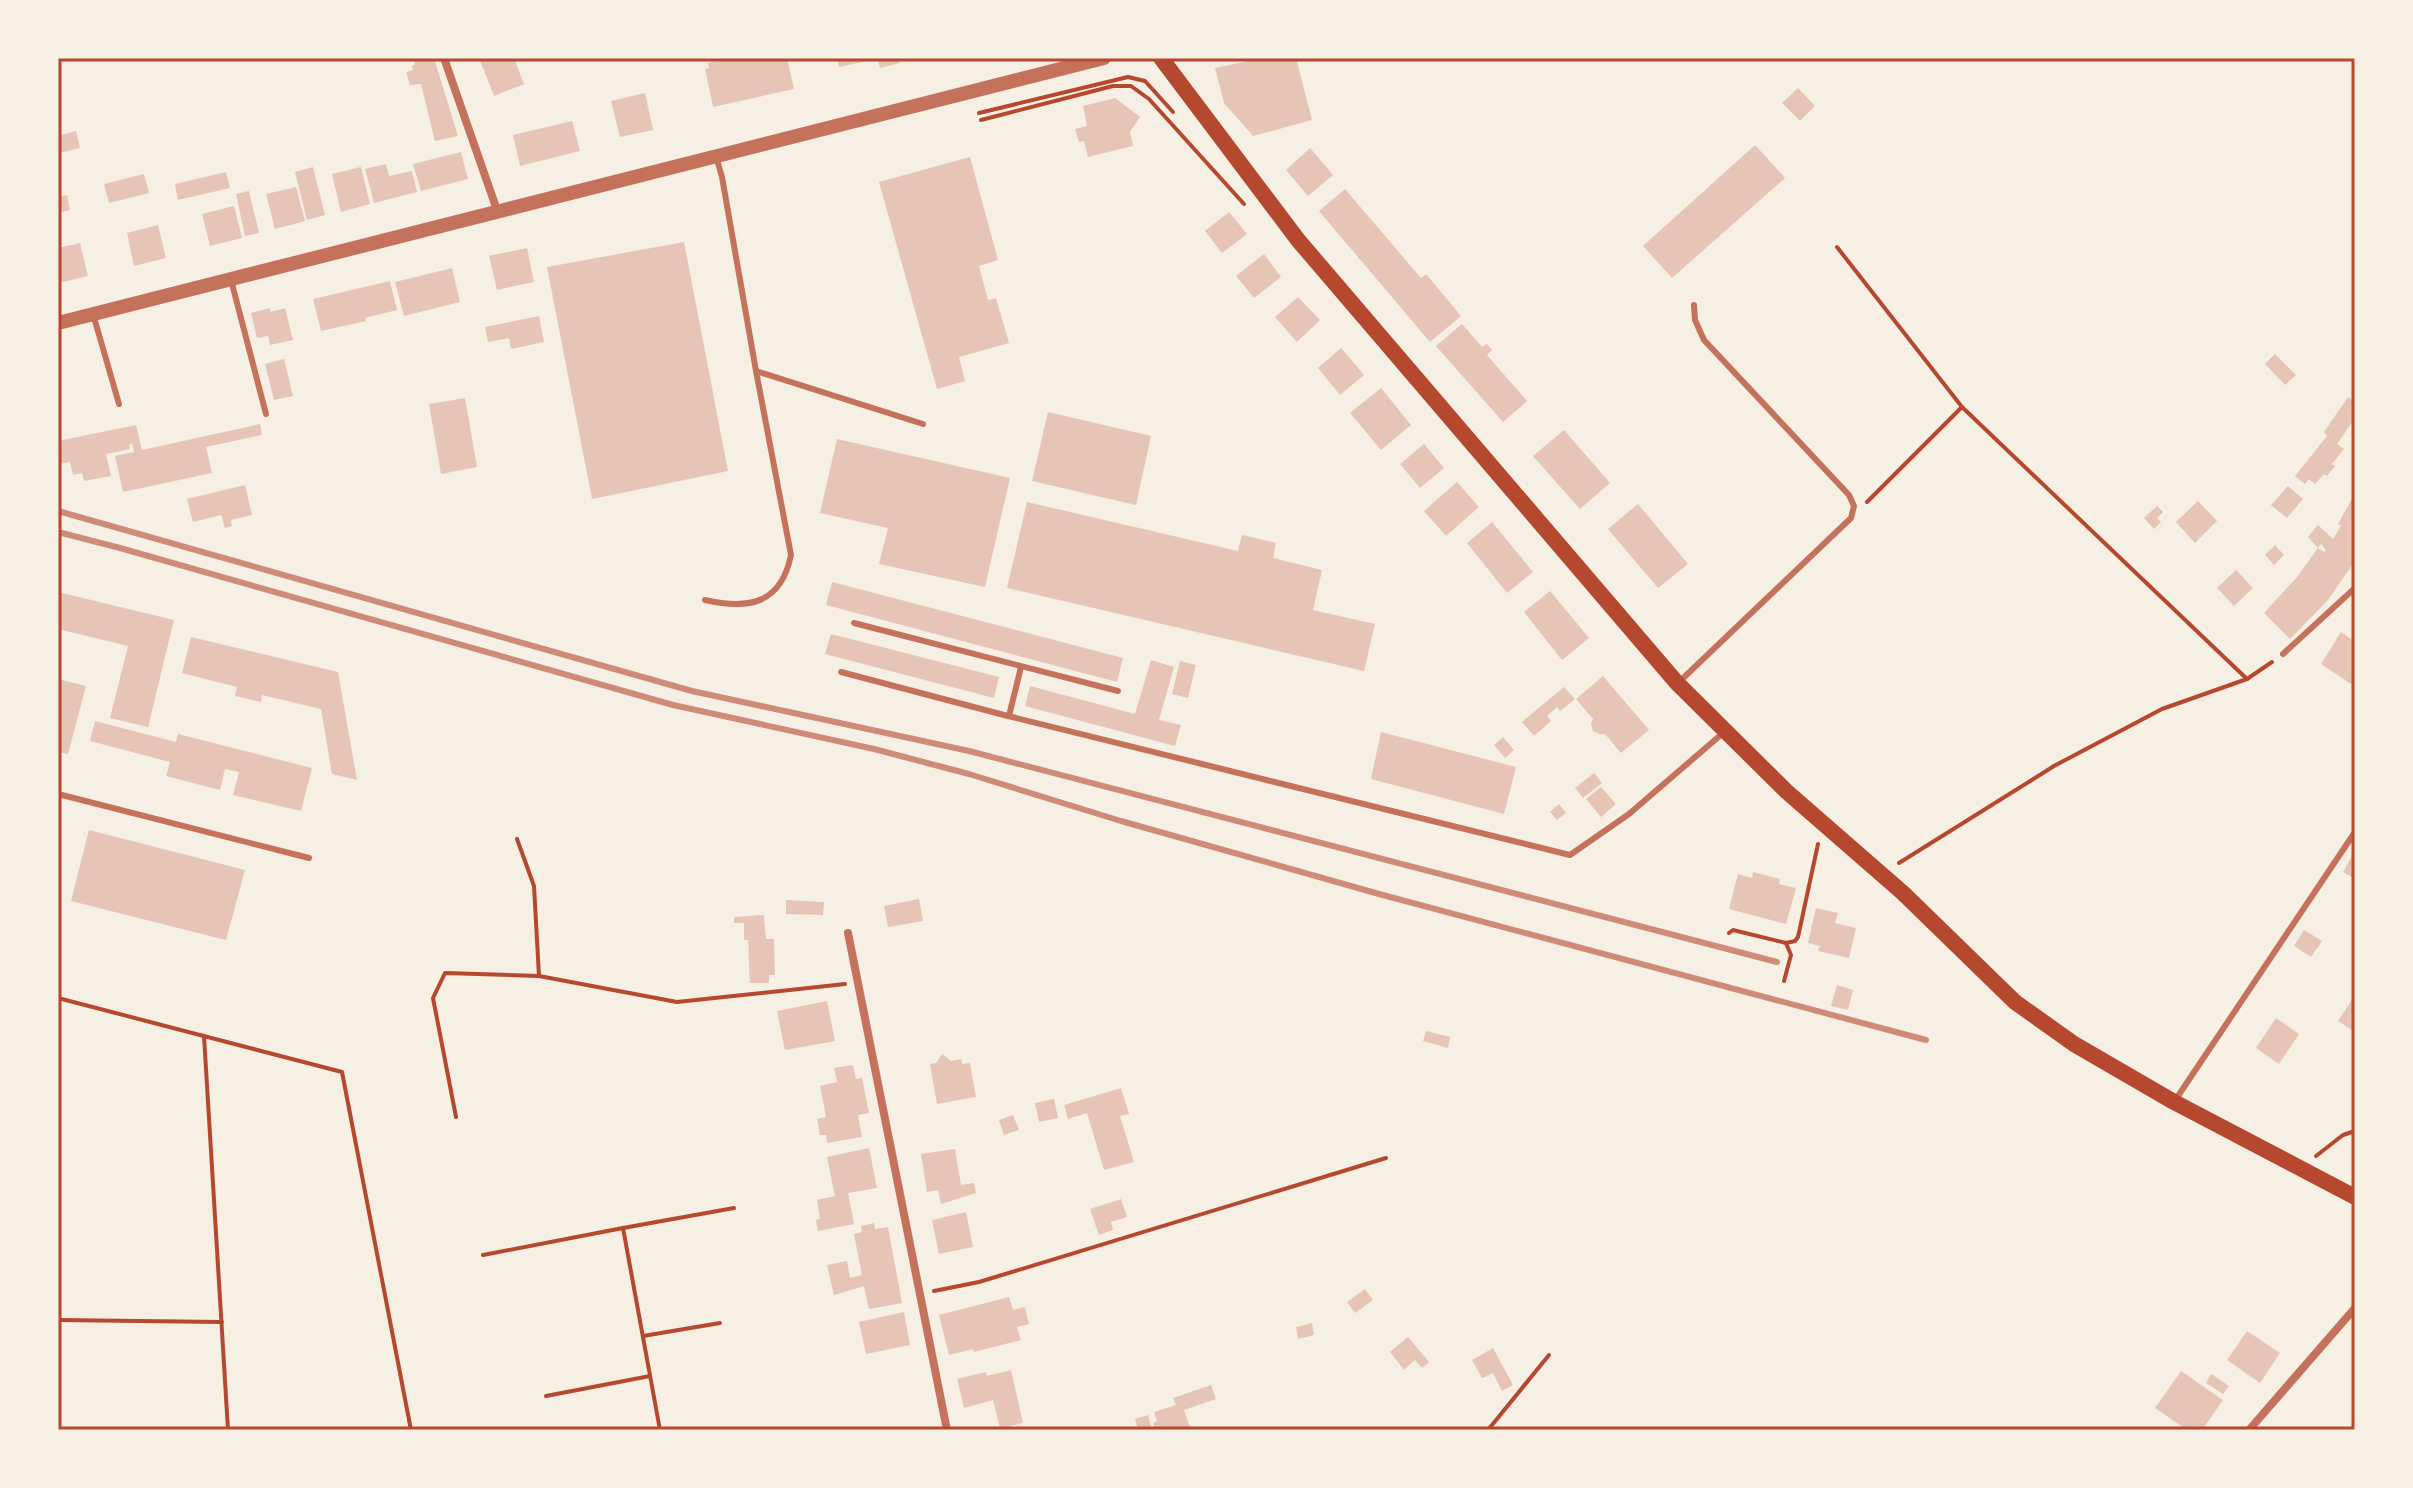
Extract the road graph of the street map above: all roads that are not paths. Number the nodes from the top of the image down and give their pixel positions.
1 (444, 58) edge
2 (1104, 58) edge
3 (1161, 58) edge
4 (716, 156) junction
5 (498, 213) junction
6 (231, 280) junction
7 (1694, 305) dead end
8 (93, 314) junction
9 (58, 323) edge
10 (756, 371) junction
11 (119, 404) dead end
12 (266, 414) dead end
13 (923, 424) dead end
14 (2355, 588) edge
15 (705, 600) dead end
16 (854, 623) dead end
17 (2283, 654) road end
18 (1021, 667) junction
19 (841, 672) dead end
20 (1677, 683) junction
21 (1118, 691) dead end
22 (1009, 716) junction
23 (1726, 731) junction
24 (58, 794) edge
25 (2355, 832) edge
26 (309, 858) dead end
27 (848, 933) dead end
28 (2174, 1102) junction
29 (2355, 1197) edge
30 (2355, 1308) edge
31 (947, 1430) edge
32 (2249, 1430) edge

1 - 5 street
2 - 4 street
3 - 20 main road
4 - 5 street
4 - 10 lane
5 - 6 street
6 - 8 street
6 - 12 lane
7 - 20 lane
8 - 9 street
8 - 11 lane
10 - 13 lane
10 - 15 lane
14 - 17 lane
16 - 18 lane
18 - 21 lane
18 - 22 lane
19 - 22 lane
20 - 23 main road
22 - 23 lane
23 - 28 main road
24 - 26 lane
25 - 28 lane
27 - 31 street
28 - 29 main road
30 - 32 street

